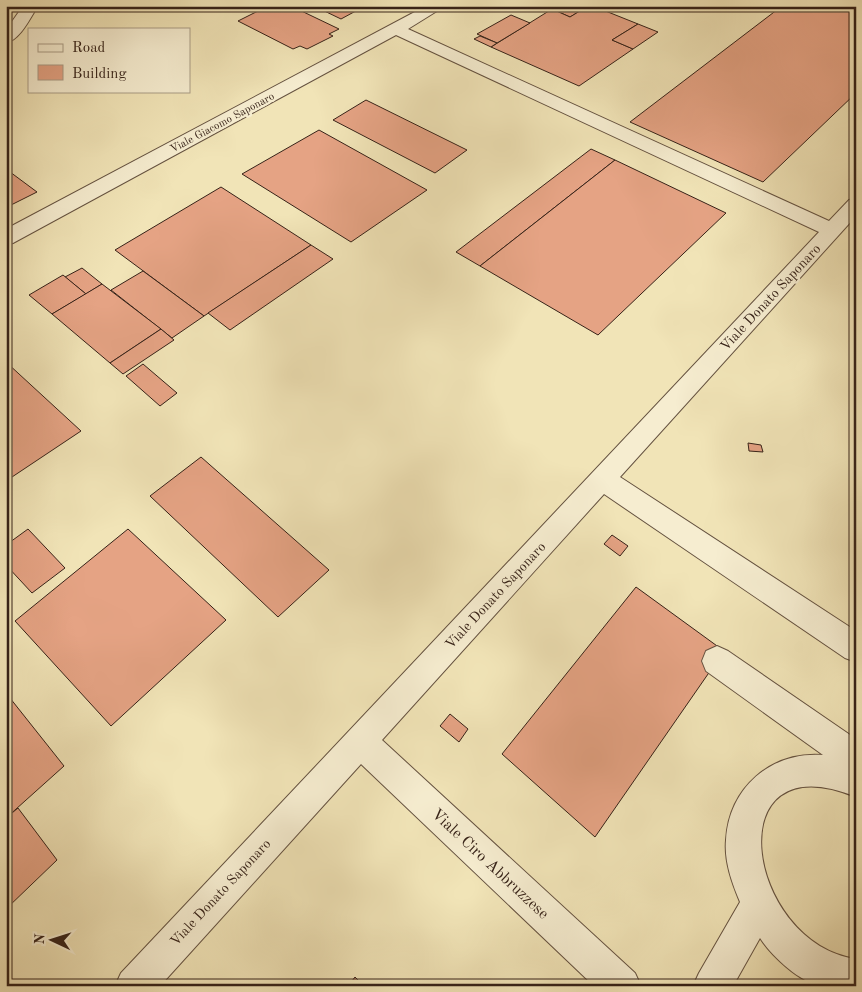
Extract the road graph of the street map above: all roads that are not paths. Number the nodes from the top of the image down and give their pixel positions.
1 (31, 6) edge
2 (438, 6) edge
3 (396, 28) junction
4 (6, 38) edge
5 (856, 204) edge
6 (832, 230) junction
7 (6, 238) edge
8 (602, 479) junction
9 (856, 648) edge
10 (717, 661) dead end
11 (360, 741) junction
12 (853, 768) edge
13 (759, 905) junction
14 (856, 978) edge
15 (134, 986) edge
16 (622, 986) edge
17 (712, 986) edge

1 - 4 street
2 - 3 street, Viale Giacomo Saponaro
3 - 6 street
3 - 7 street, Viale Giacomo Saponaro
5 - 6 street, Viale Donato Saponaro
6 - 8 street, Viale Donato Saponaro
8 - 9 street
8 - 11 street, Viale Donato Saponaro
10 - 12 street
11 - 15 street, Viale Donato Saponaro
11 - 16 street, Viale Ciro Abbruzzese
12 - 13 street
13 - 14 street
13 - 17 street

